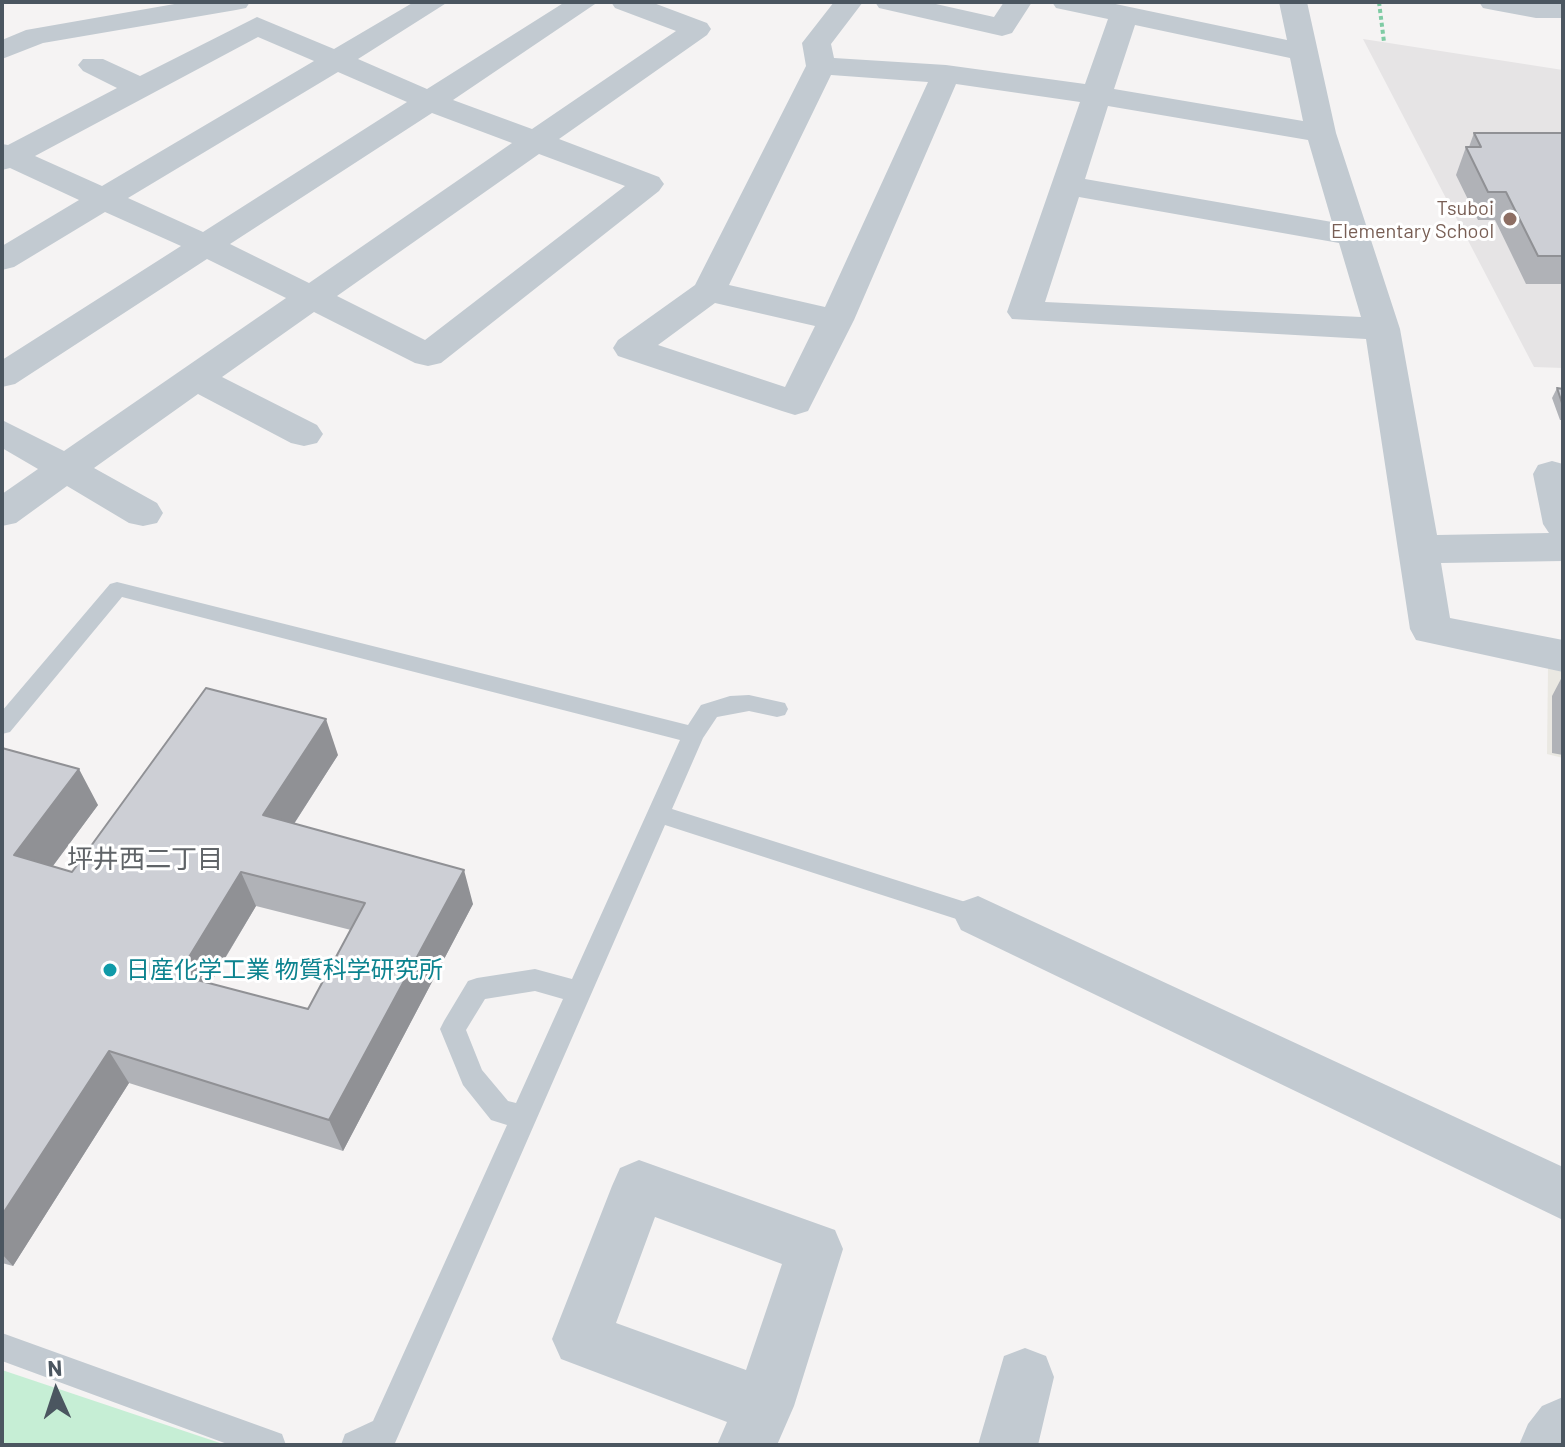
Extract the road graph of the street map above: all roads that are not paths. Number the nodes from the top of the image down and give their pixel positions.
1 (236, 2) edge
2 (434, 2) edge
3 (584, 2) edge
4 (625, 2) edge
5 (849, 2) edge
6 (889, 2) edge
7 (1018, 2) edge
8 (1066, 2) edge
9 (1293, 2) edge
10 (1493, 2) edge
11 (1563, 10) edge
12 (13, 14) dead end
13 (1124, 14) junction
14 (36, 36) junction
15 (2, 50) edge
16 (1304, 52) junction
17 (334, 62) junction
18 (93, 65) dead end
19 (821, 66) junction
20 (946, 74) junction
21 (140, 88) junction
22 (1097, 95) junction
23 (429, 101) junction
24 (1321, 133) junction
25 (534, 141) junction
26 (5, 157) edge
27 (1066, 185) junction
28 (104, 200) junction
29 (1353, 236) junction
30 (205, 245) junction
31 (2, 260) edge
32 (709, 291) junction
33 (312, 299) junction
34 (836, 320) junction
35 (1382, 329) junction
36 (2, 376) edge
37 (197, 379) junction
38 (2, 432) edge
39 (304, 434) dead end
40 (68, 468) junction
41 (1552, 474) dead end
42 (2, 513) edge
43 (143, 513) dead end
44 (1563, 524) edge
45 (1563, 547) edge
46 (1419, 549) junction
47 (1563, 656) edge
48 (777, 709) dead end
49 (2, 726) edge
50 (693, 735) junction
51 (658, 814) junction
52 (978, 916) joint
53 (579, 992) junction
54 (523, 1117) junction
55 (1563, 1194) edge
56 (2, 1347) edge
57 (1025, 1377) dead end
58 (1563, 1427) edge
59 (271, 1445) edge
60 (356, 1445) edge
61 (1008, 1445) edge
62 (1549, 1445) edge

1 - 14 street
2 - 17 street
3 - 23 street
4 - 25 street
5 - 19 street
6 - 7 street
8 - 13 street
9 - 16 street
10 - 11 street
12 - 14 street
13 - 16 street
13 - 22 street
14 - 15 street
16 - 24 street
17 - 21 street
17 - 23 street
17 - 28 street
18 - 21 street
19 - 20 street
19 - 32 street
20 - 22 street
20 - 34 street
21 - 26 street
22 - 24 street
22 - 27 street
23 - 25 street
23 - 30 street
24 - 29 street
25 - 33 street
25 - 33 street
26 - 28 street
27 - 29 street
27 - 35 street
28 - 30 street
28 - 31 street
29 - 35 street
30 - 33 street
30 - 36 street
32 - 34 street
32 - 34 street
33 - 37 street
35 - 46 street
37 - 39 street
37 - 40 street
38 - 40 street
40 - 42 street
40 - 43 street
41 - 44 street
45 - 46 street
46 - 47 street
48 - 50 lane
49 - 50 lane
50 - 51 lane
51 - 52 lane
51 - 53 lane
52 - 55 street
53 - 54 lane
53 - 54 lane
54 - 60 lane
56 - 59 lane
57 - 61 street
58 - 62 street

